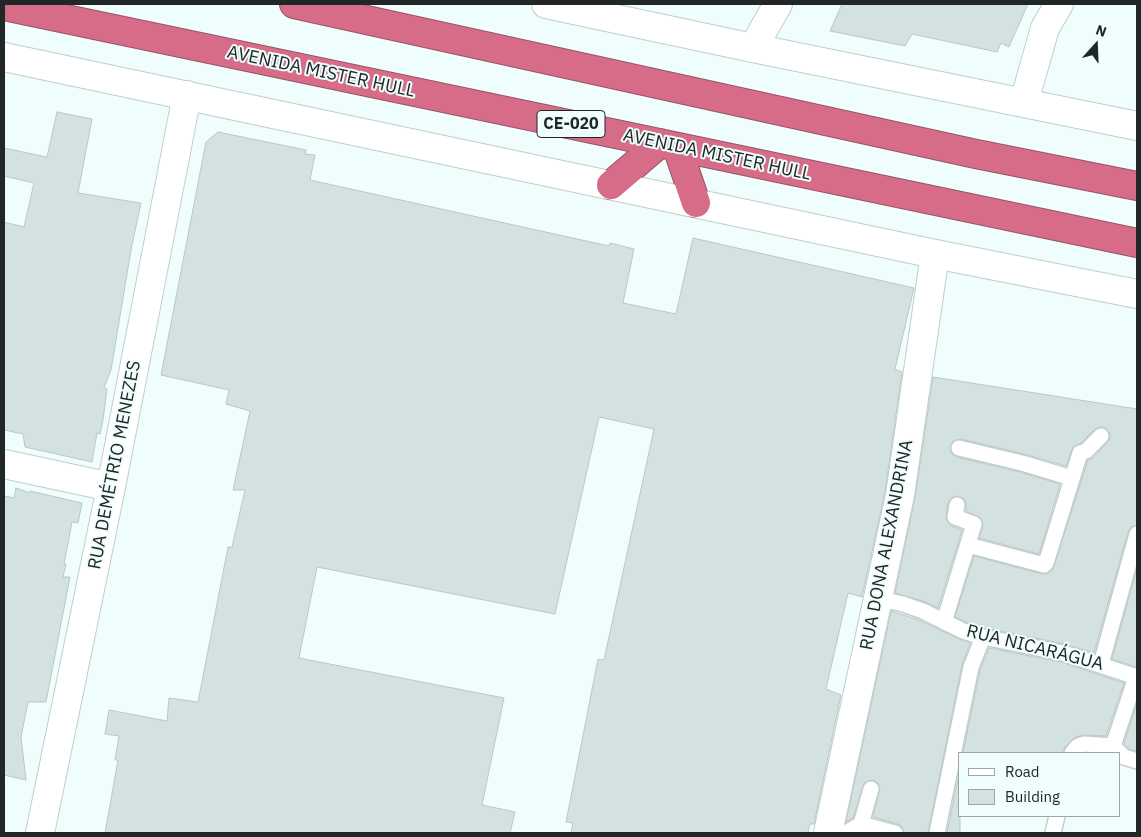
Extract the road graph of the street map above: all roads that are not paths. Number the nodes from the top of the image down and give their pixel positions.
1 (294, 4) edge
2 (546, 4) edge
3 (778, 4) edge
4 (1058, 4) edge
5 (4, 6) edge
6 (753, 48) junction
7 (4, 57) edge
8 (187, 95) junction
9 (1024, 102) junction
10 (1137, 126) edge
11 (668, 145) junction
12 (612, 185) junction
13 (1137, 186) edge
14 (696, 202) junction
15 (1137, 243) edge
16 (935, 254) junction
17 (1137, 294) edge
18 (1101, 436) dead end
19 (959, 448) dead end
20 (4, 464) edge
21 (1072, 478) junction
22 (111, 487) junction
23 (957, 506) dead end
24 (1137, 534) edge
25 (968, 545) junction
26 (877, 598) junction
27 (944, 622) junction
28 (983, 637) junction
29 (1101, 664) junction
30 (1137, 677) edge
31 (1114, 746) junction
32 (1073, 752) edge
33 (1120, 752) edge
34 (1121, 753) edge
35 (1137, 761) edge
36 (871, 789) dead end
37 (1057, 817) edge
38 (861, 824) junction
39 (40, 833) edge
40 (828, 833) edge
41 (846, 833) edge
42 (895, 833) edge
43 (937, 833) edge
44 (1053, 833) edge

1 - 13 highway
2 - 6 main road
3 - 6 main road
4 - 9 main road
5 - 11 highway, AVENIDA MISTER HULL / CE-020
6 - 9 main road
7 - 8 main road
8 - 12 main road
8 - 22 main road, RUA DEMÉTRIO MENEZES
9 - 10 main road
11 - 12 highway
11 - 14 highway
11 - 15 highway, AVENIDA MISTER HULL / CE-020
12 - 14 main road
14 - 16 main road
16 - 17 main road
16 - 26 main road, RUA DONA ALEXANDRINA
18 - 21 lane
19 - 21 lane
20 - 22 main road
21 - 25 lane
22 - 39 main road, RUA DEMÉTRIO MENEZES
23 - 25 lane
24 - 29 lane
25 - 27 lane
26 - 27 lane, RUA NICARÁGUA
26 - 40 main road, RUA DONA ALEXANDRINA
27 - 28 lane, RUA NICARÁGUA
28 - 29 lane, RUA NICARÁGUA
28 - 43 lane
29 - 30 lane, RUA NICARÁGUA
30 - 31 lane
31 - 32 lane
31 - 33 lane
34 - 35 lane
36 - 38 lane
37 - 44 lane
38 - 41 lane
38 - 42 lane

